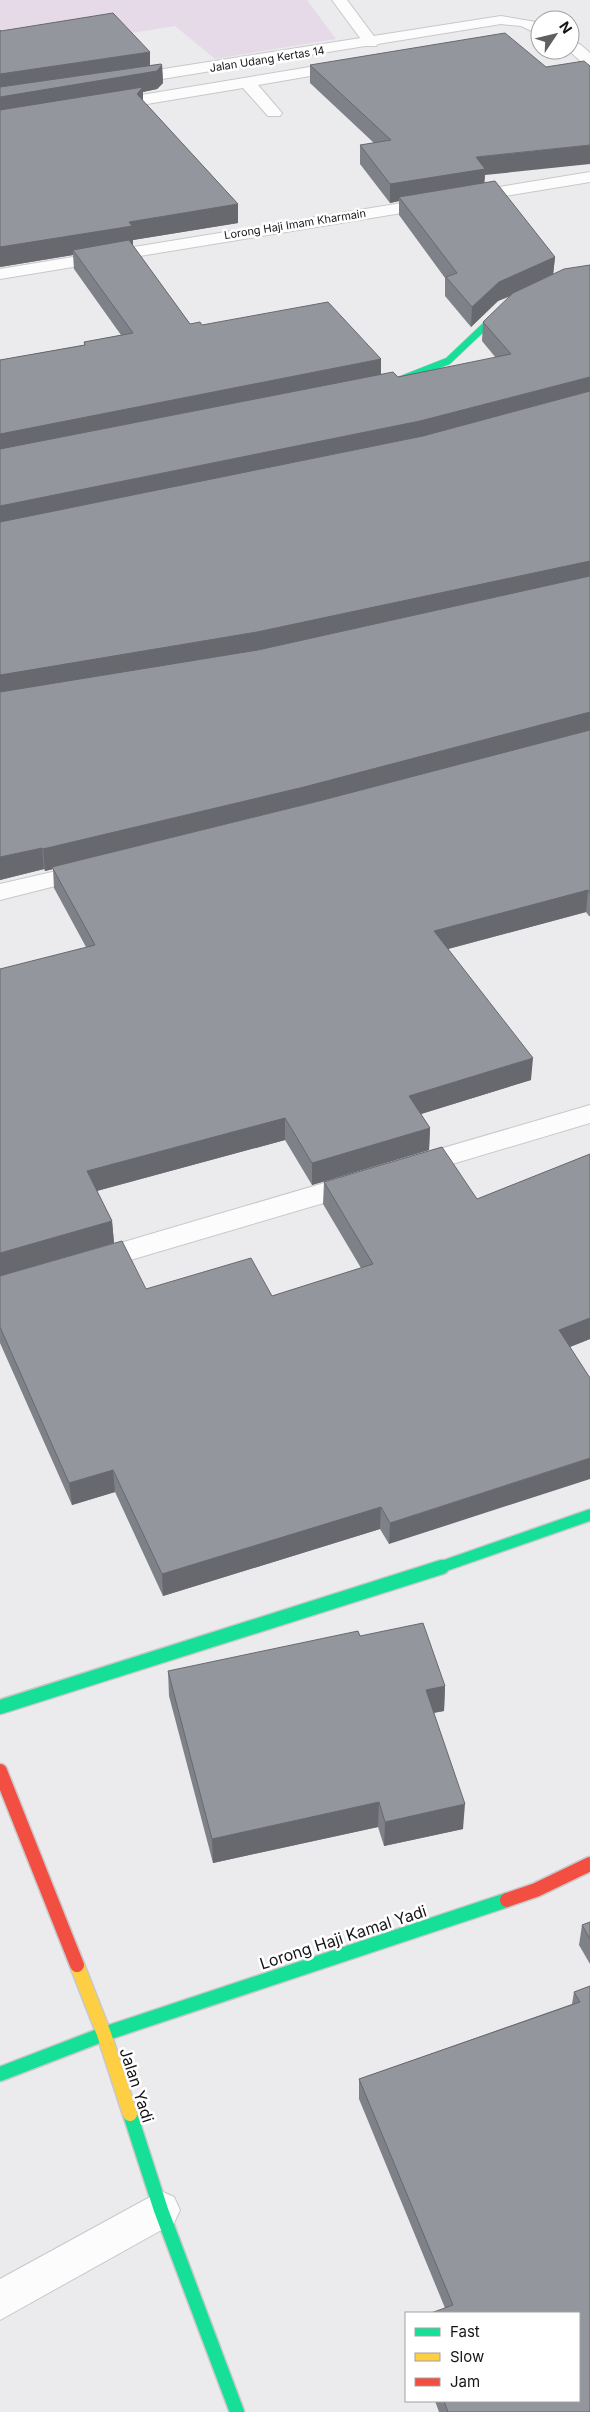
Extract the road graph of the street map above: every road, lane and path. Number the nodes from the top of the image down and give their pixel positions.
1 (339, 0) edge
2 (530, 27) edge
3 (530, 31) edge
4 (512, 37) edge
5 (371, 43) junction
6 (580, 54) edge
7 (590, 62) edge
8 (361, 63) edge
9 (106, 83) edge
10 (247, 83) junction
11 (86, 109) edge
12 (274, 114) dead end
13 (590, 178) edge
14 (0, 274) edge
15 (522, 299) edge
16 (374, 389) edge
17 (116, 863) edge
18 (0, 892) edge
19 (590, 1114) edge
20 (67, 1268) edge
21 (590, 1515) edge
22 (0, 1707) edge
23 (0, 1771) edge
24 (590, 1864) edge
25 (104, 2034) junction
26 (0, 2074) edge
27 (161, 2210) junction
28 (0, 2300) edge
29 (237, 2412) edge

1 - 5 street
2 - 5 street, Jalan Udang Kertas 14
3 - 4 street
5 - 9 street, Jalan Udang Kertas 14
6 - 7 street
8 - 10 street
10 - 11 street
10 - 12 street
13 - 14 street, Lorong Haji Imam Kharmain
15 - 16 street
17 - 18 street
19 - 20 street
21 - 22 street
23 - 25 street, Jalan Yadi
24 - 25 street, Lorong Haji Kamal Yadi
25 - 26 street, Lorong Haji Kamal Yadi
25 - 27 street, Jalan Yadi
27 - 28 street
27 - 29 street, Jalan Yadi

